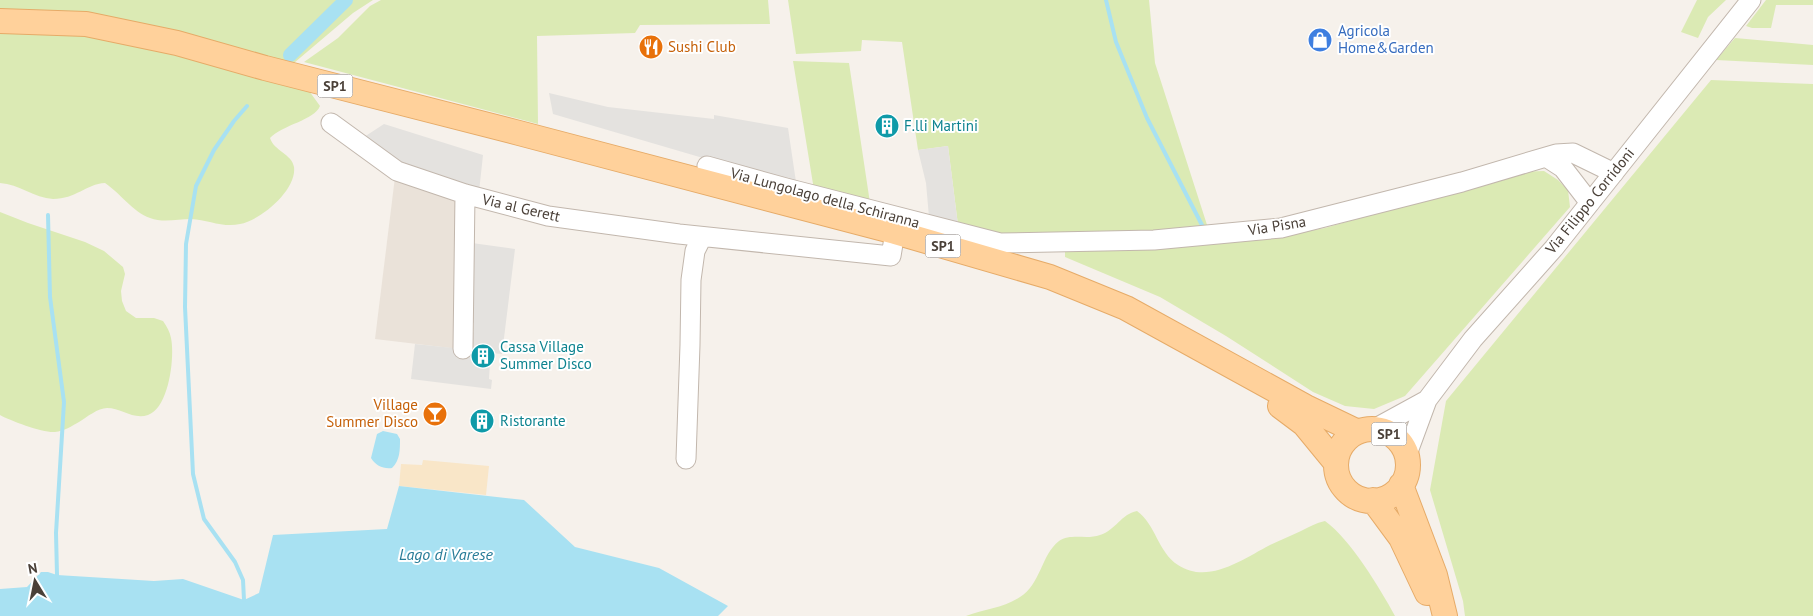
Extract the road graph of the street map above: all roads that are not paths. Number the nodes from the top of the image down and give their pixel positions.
1 (1751, 0) edge
2 (0, 21) edge
3 (331, 123) dead end
4 (1546, 157) junction
5 (707, 166) dead end
6 (1614, 173) junction
7 (465, 194) junction
8 (1590, 203) junction
9 (895, 232) junction
10 (702, 237) junction
11 (1000, 243) joint
12 (463, 350) dead end
13 (1208, 353) junction
14 (1427, 400) junction
15 (1366, 431) junction
16 (1406, 457) junction
17 (686, 459) dead end
18 (1336, 463) junction
19 (1401, 485) junction
20 (1373, 500) junction
21 (1438, 616) edge
22 (1445, 616) edge

1 - 6 street, Via Filippo Corridoni
2 - 9 main road, SP1
3 - 7 street
4 - 6 street, Via Pisna
4 - 8 street
4 - 11 street, Via Pisna
5 - 11 street, Via Lungolago della Schiranna
6 - 8 street, Via Filippo Corridoni
7 - 10 street, Via al Gerett
7 - 12 street, Via al Gerett
8 - 14 street, Via Filippo Corridoni
9 - 10 street, Via al Gerett
9 - 13 main road, SP1
10 - 17 street
13 - 15 main road, SP1
13 - 18 main road, SP1
14 - 15 street, Via Filippo Corridoni
14 - 16 street, Via Filippo Corridoni
15 - 16 main road, SP1
15 - 18 main road, SP1
16 - 19 main road, SP1
18 - 20 main road, SP1
19 - 20 main road
19 - 22 main road
20 - 21 main road

